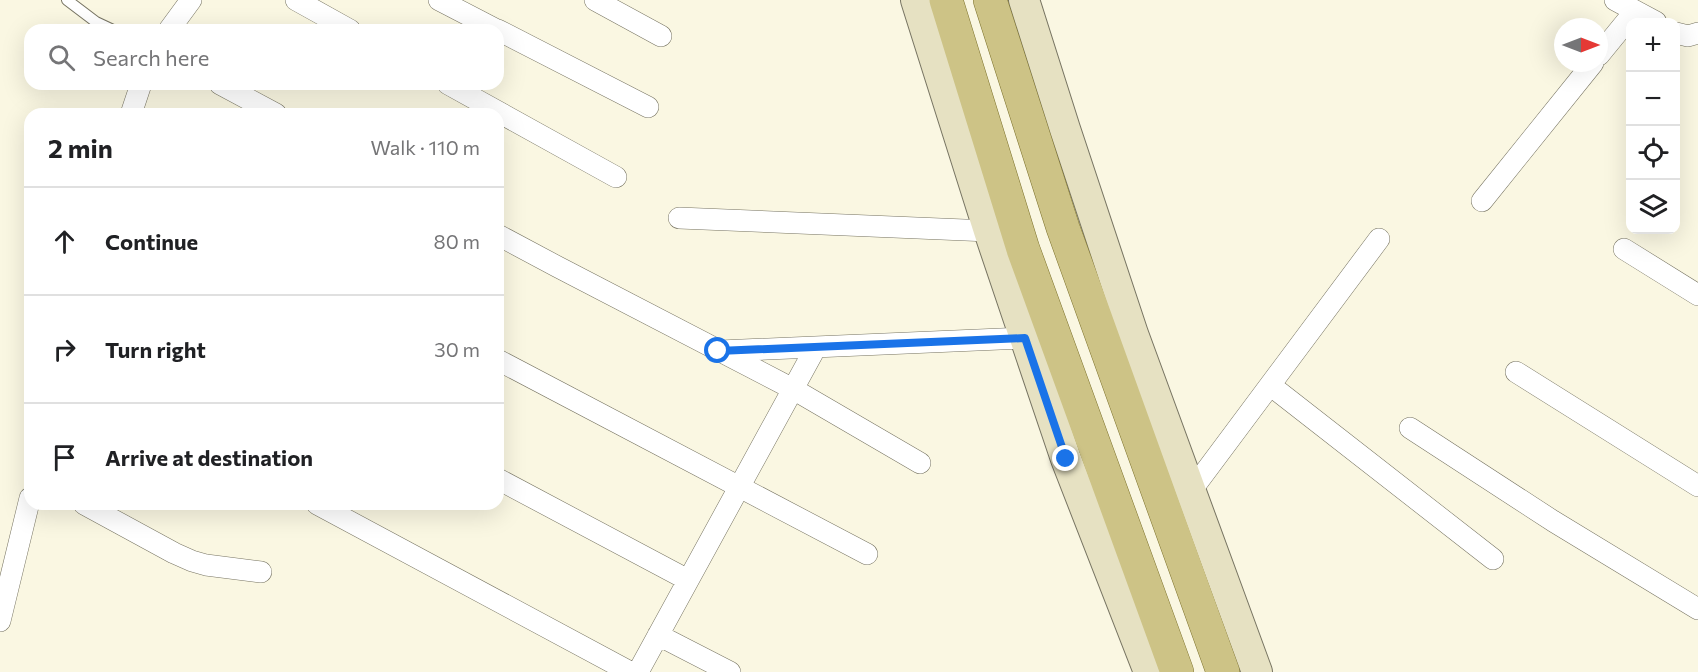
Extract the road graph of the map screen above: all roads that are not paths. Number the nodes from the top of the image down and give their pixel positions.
1 (67, 0) edge
2 (191, 0) edge
3 (296, 0) edge
4 (439, 0) edge
5 (595, 0) edge
6 (916, 0) edge
7 (946, 0) edge
8 (990, 0) edge
9 (1024, 0) edge
10 (1615, 0) edge
11 (1635, 11) junction
12 (1648, 18) edge
13 (100, 24) edge
14 (173, 24) edge
15 (339, 24) edge
16 (486, 24) edge
17 (504, 33) edge
18 (1698, 33) edge
19 (1680, 34) edge
20 (661, 36) dead end
21 (1608, 44) edge
22 (1586, 72) edge
23 (139, 90) edge
24 (231, 90) edge
25 (459, 90) edge
26 (648, 107) dead end
27 (133, 108) edge
28 (265, 108) edge
29 (491, 108) edge
30 (504, 115) edge
31 (616, 177) dead end
32 (1482, 201) dead end
33 (679, 218) dead end
34 (988, 231) junction
35 (504, 238) edge
36 (1379, 239) dead end
37 (1624, 249) dead end
38 (1698, 295) edge
39 (1025, 338) junction
40 (816, 347) junction
41 (718, 351) junction
42 (504, 363) edge
43 (1516, 372) dead end
44 (1270, 385) junction
45 (793, 389) junction
46 (1410, 428) dead end
47 (920, 463) dead end
48 (504, 482) edge
49 (740, 486) junction
50 (1698, 486) edge
51 (1191, 491) junction
52 (27, 510) edge
53 (95, 510) edge
54 (327, 510) edge
55 (867, 554) dead end
56 (1493, 559) dead end
57 (261, 572) dead end
58 (688, 580) junction
59 (1698, 609) edge
60 (0, 621) edge
61 (658, 635) junction
62 (630, 672) edge
63 (638, 672) edge
64 (730, 672) edge
65 (1149, 672) edge
66 (1177, 672) edge
67 (1223, 672) edge
68 (1257, 672) edge

1 - 13 lane
2 - 14 street
3 - 15 street
4 - 16 street
5 - 20 street
6 - 34 main road
7 - 66 main road
8 - 67 main road
9 - 51 main road
10 - 11 street
11 - 12 street
11 - 21 street
17 - 26 street
18 - 19 street
22 - 32 street
23 - 27 street
24 - 28 street
25 - 29 street
30 - 31 street
33 - 34 street
34 - 39 main road
35 - 41 street
36 - 44 street
37 - 38 street
39 - 40 street
39 - 65 main road
40 - 41 street
40 - 45 street
41 - 45 street
42 - 49 street
43 - 50 street
44 - 51 street
44 - 56 street
45 - 47 street
45 - 49 street
46 - 59 street
48 - 58 street
49 - 55 street
49 - 58 street
51 - 68 main road
52 - 60 street
53 - 57 street
54 - 62 street
58 - 61 street
61 - 63 street
61 - 64 street

